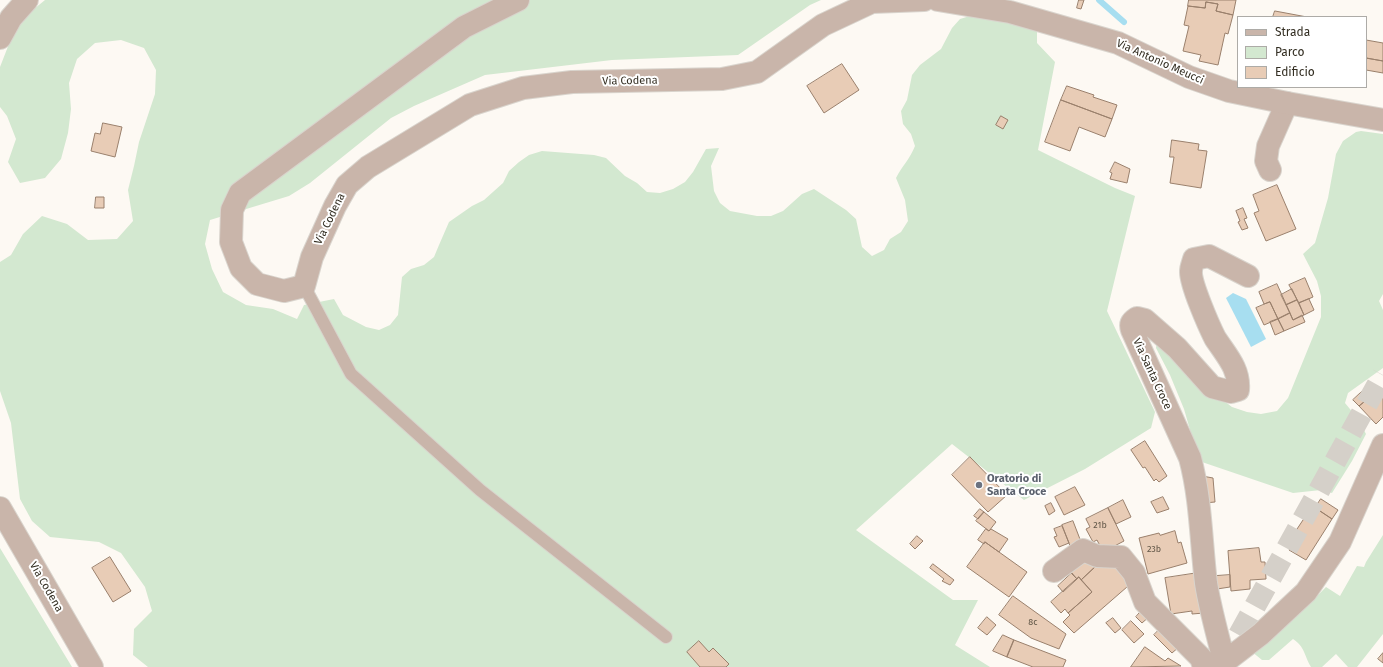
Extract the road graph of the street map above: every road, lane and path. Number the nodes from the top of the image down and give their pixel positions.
1 (27, 0) edge
2 (518, 0) edge
3 (924, 0) edge
4 (938, 0) edge
5 (873, 1) edge
6 (0, 38) edge
7 (1287, 103) junction
8 (1383, 120) edge
9 (1270, 170) dead end
10 (1248, 276) dead end
11 (304, 286) junction
12 (1383, 445) edge
13 (0, 508) edge
14 (1054, 571) dead end
15 (666, 637) dead end
16 (1215, 665) edge
17 (92, 667) edge

1 - 6 street
2 - 11 street
3 - 5 street
4 - 7 street, Via Antonio Meucci
5 - 11 street, Via Codena
7 - 8 street, Via Antonio Meucci
7 - 9 street
10 - 16 street, Via Santa Croce
11 - 15 lane
12 - 16 street
13 - 17 street, Via Codena
14 - 16 street

